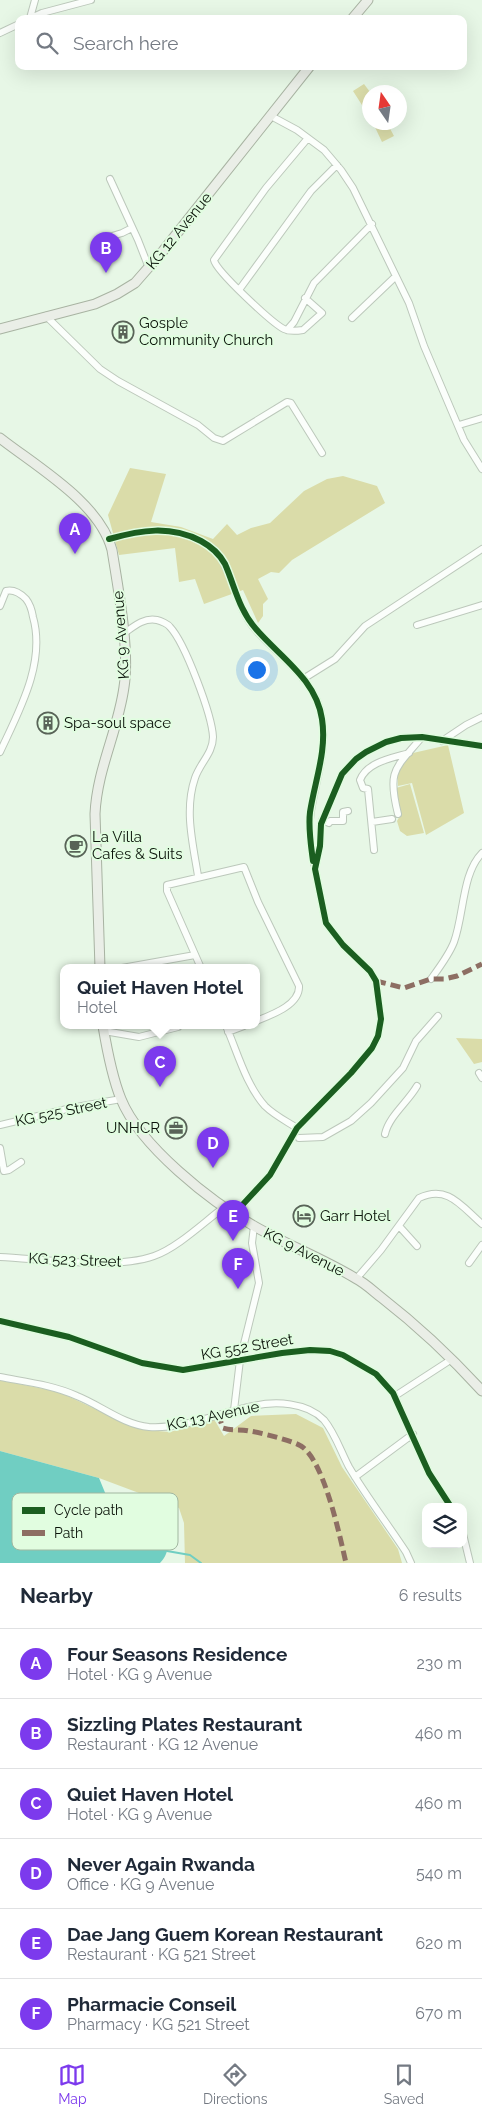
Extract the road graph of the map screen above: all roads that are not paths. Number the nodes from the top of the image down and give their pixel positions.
1 (35, 0) edge
2 (91, 0) edge
3 (368, 0) edge
4 (31, 15) edge
5 (40, 15) edge
6 (355, 15) edge
7 (15, 26) edge
8 (0, 33) edge
9 (307, 70) edge
10 (271, 116) junction
11 (308, 138) junction
12 (337, 165) junction
13 (110, 179) dead end
14 (372, 224) junction
15 (132, 228) junction
16 (102, 239) dead end
17 (149, 268) junction
18 (395, 278) junction
19 (239, 290) junction
20 (305, 298) junction
21 (46, 316) junction
22 (352, 318) dead end
23 (0, 329) edge
24 (287, 330) junction
25 (482, 418) edge
26 (459, 425) junction
27 (0, 438) edge
28 (322, 453) dead end
29 (482, 469) edge
30 (109, 539) junction
31 (482, 549) edge
32 (482, 605) edge
33 (0, 606) edge
34 (417, 626) dead end
35 (123, 634) junction
36 (303, 679) junction
37 (482, 718) edge
38 (422, 737) junction
39 (442, 741) junction
40 (482, 746) edge
41 (0, 752) edge
42 (409, 753) junction
43 (348, 811) dead end
44 (398, 814) dead end
45 (392, 819) dead end
46 (322, 820) junction
47 (372, 822) junction
48 (374, 850) dead end
49 (482, 853) edge
50 (315, 869) junction
51 (198, 876) junction
52 (195, 955) junction
53 (100, 964) edge
54 (144, 964) edge
55 (199, 964) edge
56 (432, 979) dead end
57 (438, 1016) dead end
58 (260, 1019) edge
59 (104, 1029) edge
60 (170, 1029) edge
61 (227, 1029) edge
62 (417, 1086) dead end
63 (122, 1100) junction
64 (0, 1124) edge
65 (297, 1128) junction
66 (385, 1134) dead end
67 (299, 1138) dead end
68 (0, 1148) edge
69 (21, 1162) dead end
70 (224, 1208) junction
71 (234, 1214) junction
72 (482, 1224) edge
73 (254, 1226) junction
74 (399, 1226) junction
75 (482, 1244) edge
76 (417, 1246) dead end
77 (0, 1256) edge
78 (470, 1263) dead end
79 (357, 1278) junction
80 (0, 1321) edge
81 (452, 1359) junction
82 (240, 1360) junction
83 (0, 1377) edge
84 (482, 1391) edge
85 (395, 1396) junction
86 (234, 1410) junction
87 (413, 1434) junction
88 (355, 1477) junction
89 (448, 1503) edge
90 (466, 1548) edge
91 (411, 1563) edge
92 (470, 1563) edge

1 - 4 street
2 - 5 street
3 - 6 main road
7 - 8 street
9 - 10 main road, KG 12 Avenue
10 - 11 street
10 - 17 main road, KG 12 Avenue
11 - 12 street
11 - 19 street
12 - 14 street
12 - 19 street
13 - 15 street
14 - 18 street
14 - 20 street
15 - 16 street
15 - 17 street
17 - 21 main road, KG 12 Avenue
18 - 22 street
18 - 26 street
19 - 24 street
20 - 24 street
20 - 24 street
21 - 23 main road, KG 12 Avenue
21 - 28 street
25 - 26 street
26 - 29 street
27 - 30 main road, KG 9 Avenue
30 - 35 main road, KG 9 Avenue
30 - 36 street
31 - 36 street
32 - 34 street
33 - 41 street
35 - 51 street
35 - 53 main road, KG 9 Avenue
36 - 50 street
37 - 39 street
38 - 39 street
38 - 42 street
38 - 46 street
39 - 40 street
42 - 44 street
42 - 47 street
43 - 46 street
45 - 47 street
46 - 50 street
47 - 48 street
49 - 56 street
50 - 65 street
51 - 52 street
51 - 58 street
52 - 54 street
52 - 55 street
57 - 67 street
59 - 60 street
59 - 63 main road, KG 9 Avenue
61 - 65 street
62 - 66 street
63 - 64 street, KG 525 Street
63 - 70 main road, KG 9 Avenue
65 - 71 street
68 - 69 street
70 - 71 main road, KG 9 Avenue
70 - 77 street, KG 523 Street
71 - 73 main road, KG 9 Avenue
72 - 74 street
73 - 79 main road, KG 9 Avenue
73 - 82 street
74 - 76 street
74 - 79 street
75 - 78 street
79 - 81 main road, KG 9 Avenue
80 - 82 street, KG 552 Street
81 - 84 main road, KG 9 Avenue
81 - 85 street
82 - 85 street, KG 552 Street
82 - 86 street
83 - 86 street, KG 13 Avenue
85 - 87 street, KG 552 Street
86 - 88 street, KG 13 Avenue
87 - 88 street
87 - 89 street, KG 552 Street
88 - 91 street, KG 13 Avenue
90 - 92 street

